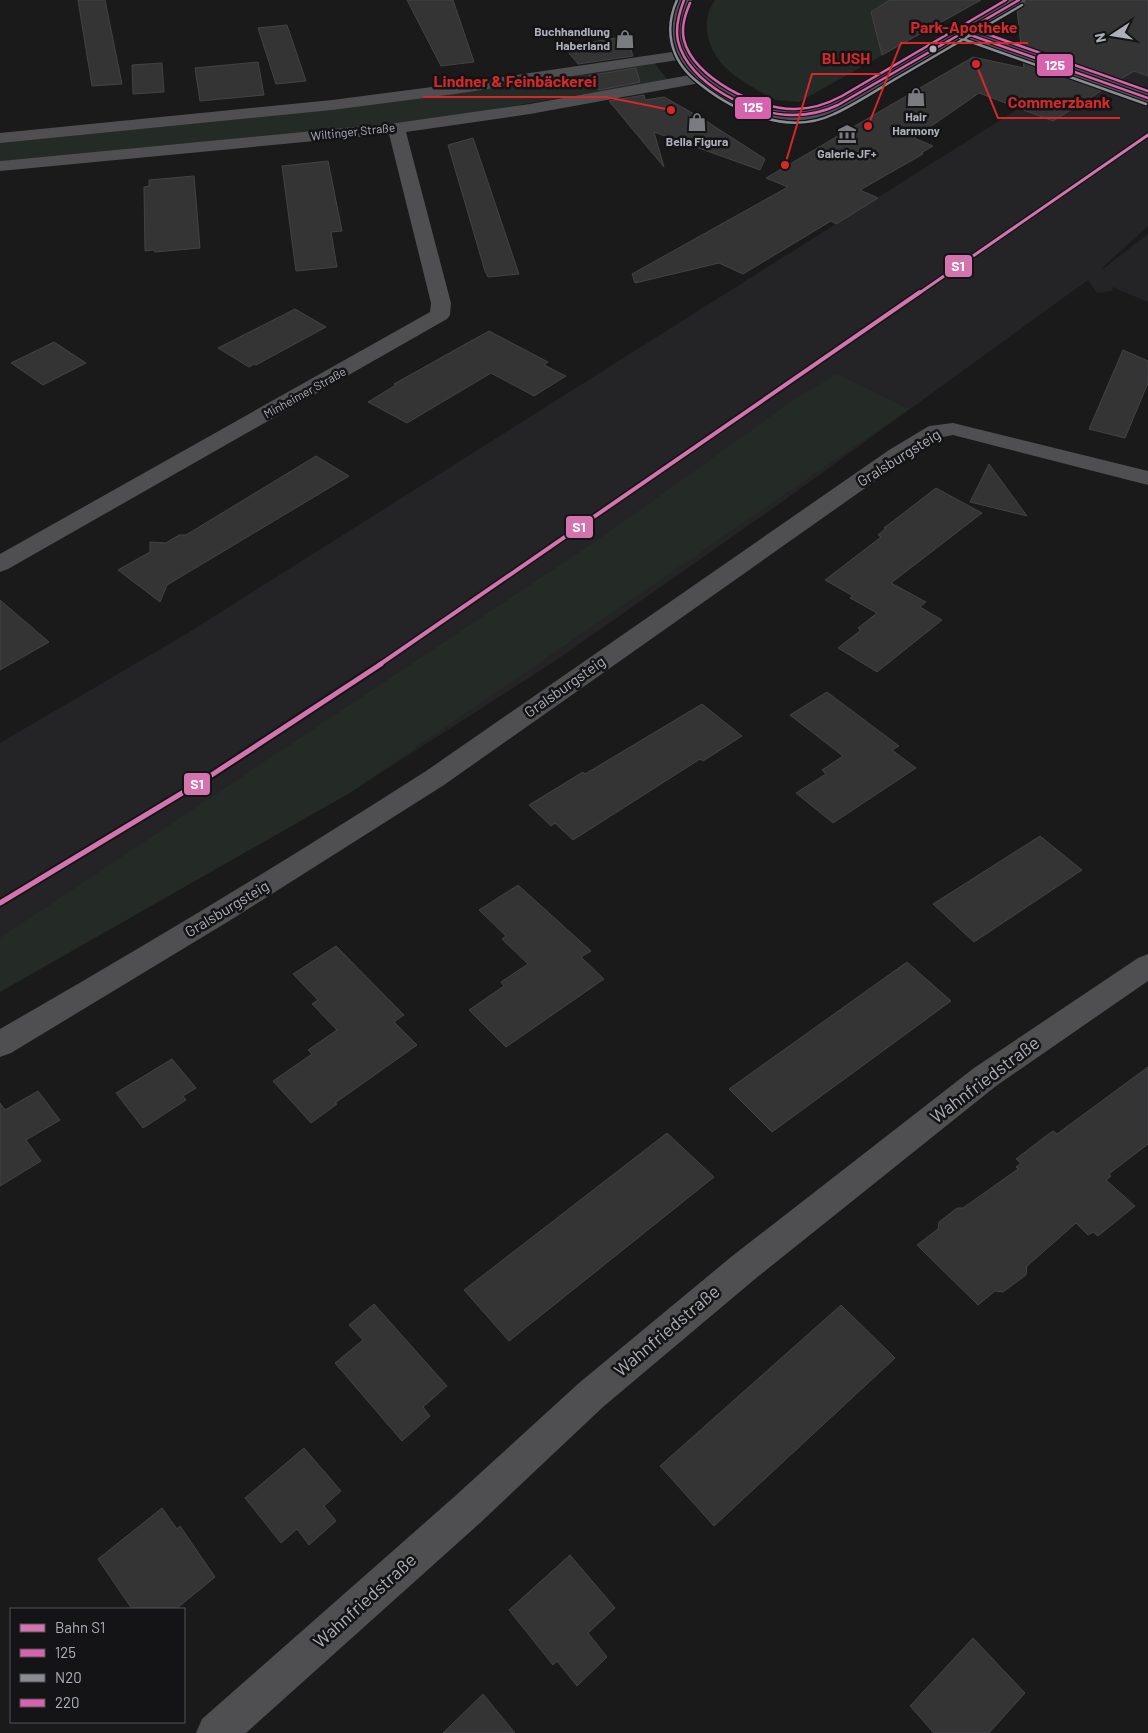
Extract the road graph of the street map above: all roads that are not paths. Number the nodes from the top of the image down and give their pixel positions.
1 (684, 0) edge
2 (1019, 0) edge
3 (962, 32) junction
4 (682, 55) junction
5 (703, 78) junction
6 (1148, 98) edge
7 (396, 128) junction
8 (0, 138) edge
9 (0, 166) edge
10 (1148, 478) edge
11 (0, 564) edge
12 (1148, 966) edge
13 (0, 1044) edge
14 (216, 1733) edge

1 - 4 street
2 - 3 street
3 - 5 street
3 - 6 street
4 - 5 street
4 - 8 street, Wiltinger Straße
5 - 7 street, Wiltinger Straße
7 - 9 street, Wiltinger Straße
7 - 11 street, Minheimer Straße
10 - 13 street, Gralsburgsteig
12 - 14 street, Wahnfriedstraße

